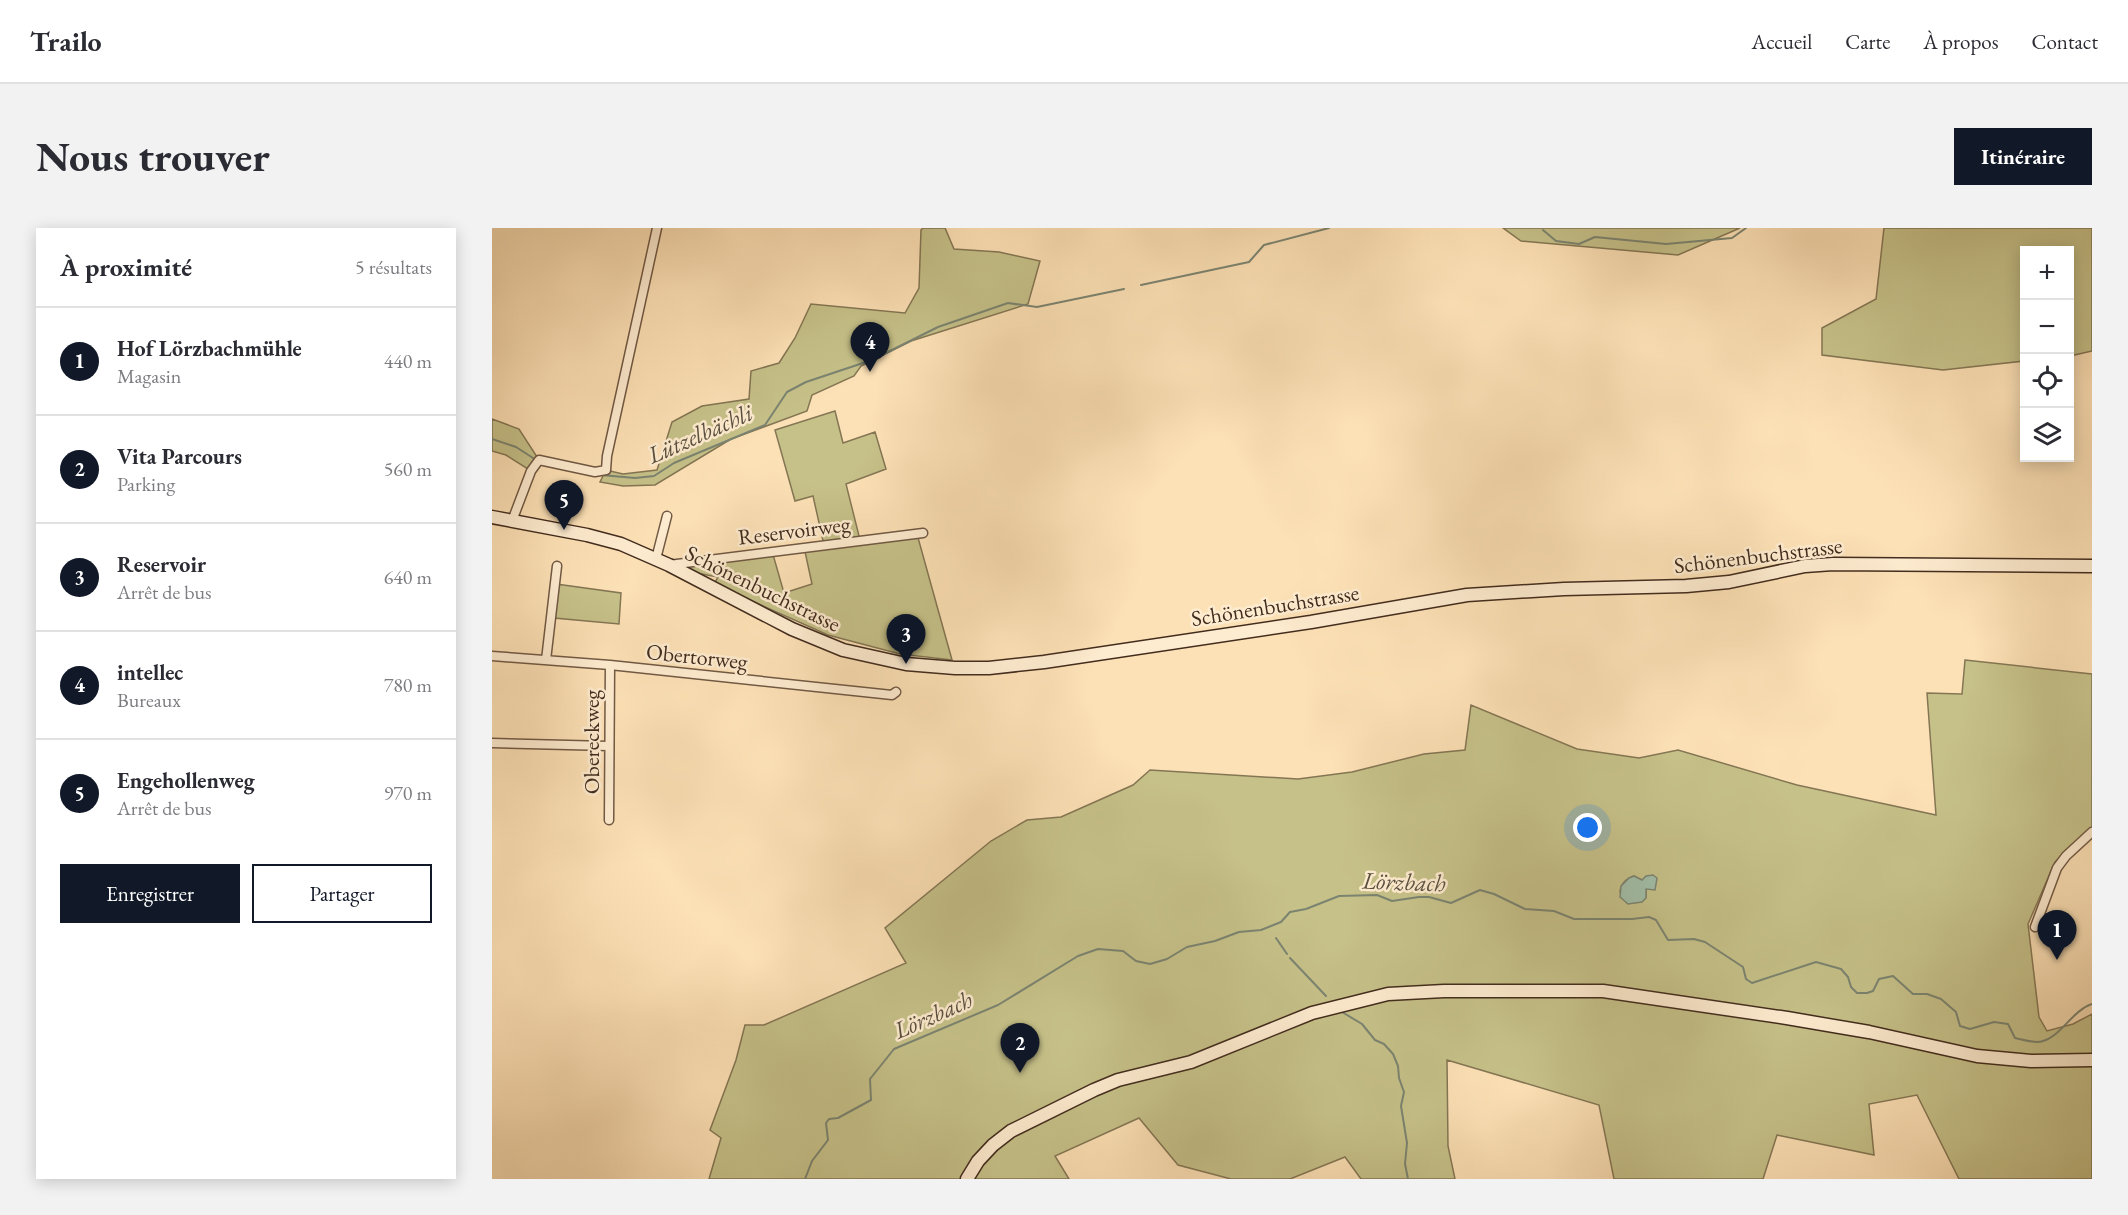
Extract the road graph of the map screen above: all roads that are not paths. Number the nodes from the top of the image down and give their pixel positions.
1 (657, 228) edge
2 (667, 516) dead end
3 (492, 518) edge
4 (512, 521) junction
5 (923, 533) dead end
6 (656, 559) junction
7 (669, 565) junction
8 (557, 566) dead end
9 (2092, 566) edge
10 (492, 656) edge
11 (546, 660) junction
12 (610, 665) junction
13 (896, 692) dead end
14 (492, 743) edge
15 (608, 746) junction
16 (609, 820) dead end
17 (2092, 832) edge
18 (2035, 927) dead end
19 (2092, 1060) edge
20 (967, 1179) edge

1 - 4 street
2 - 6 street
3 - 4 street, Schönenbuchstrasse
4 - 6 street, Schönenbuchstrasse
5 - 7 street, Reservoirweg
6 - 7 street, Schönenbuchstrasse
7 - 9 street, Schönenbuchstrasse
8 - 11 street
10 - 11 street, Obertorweg
11 - 12 street, Obertorweg
12 - 13 street, Obertorweg
12 - 15 street, Obereckweg
14 - 15 street
15 - 16 street, Obereckweg
17 - 18 street
19 - 20 street

